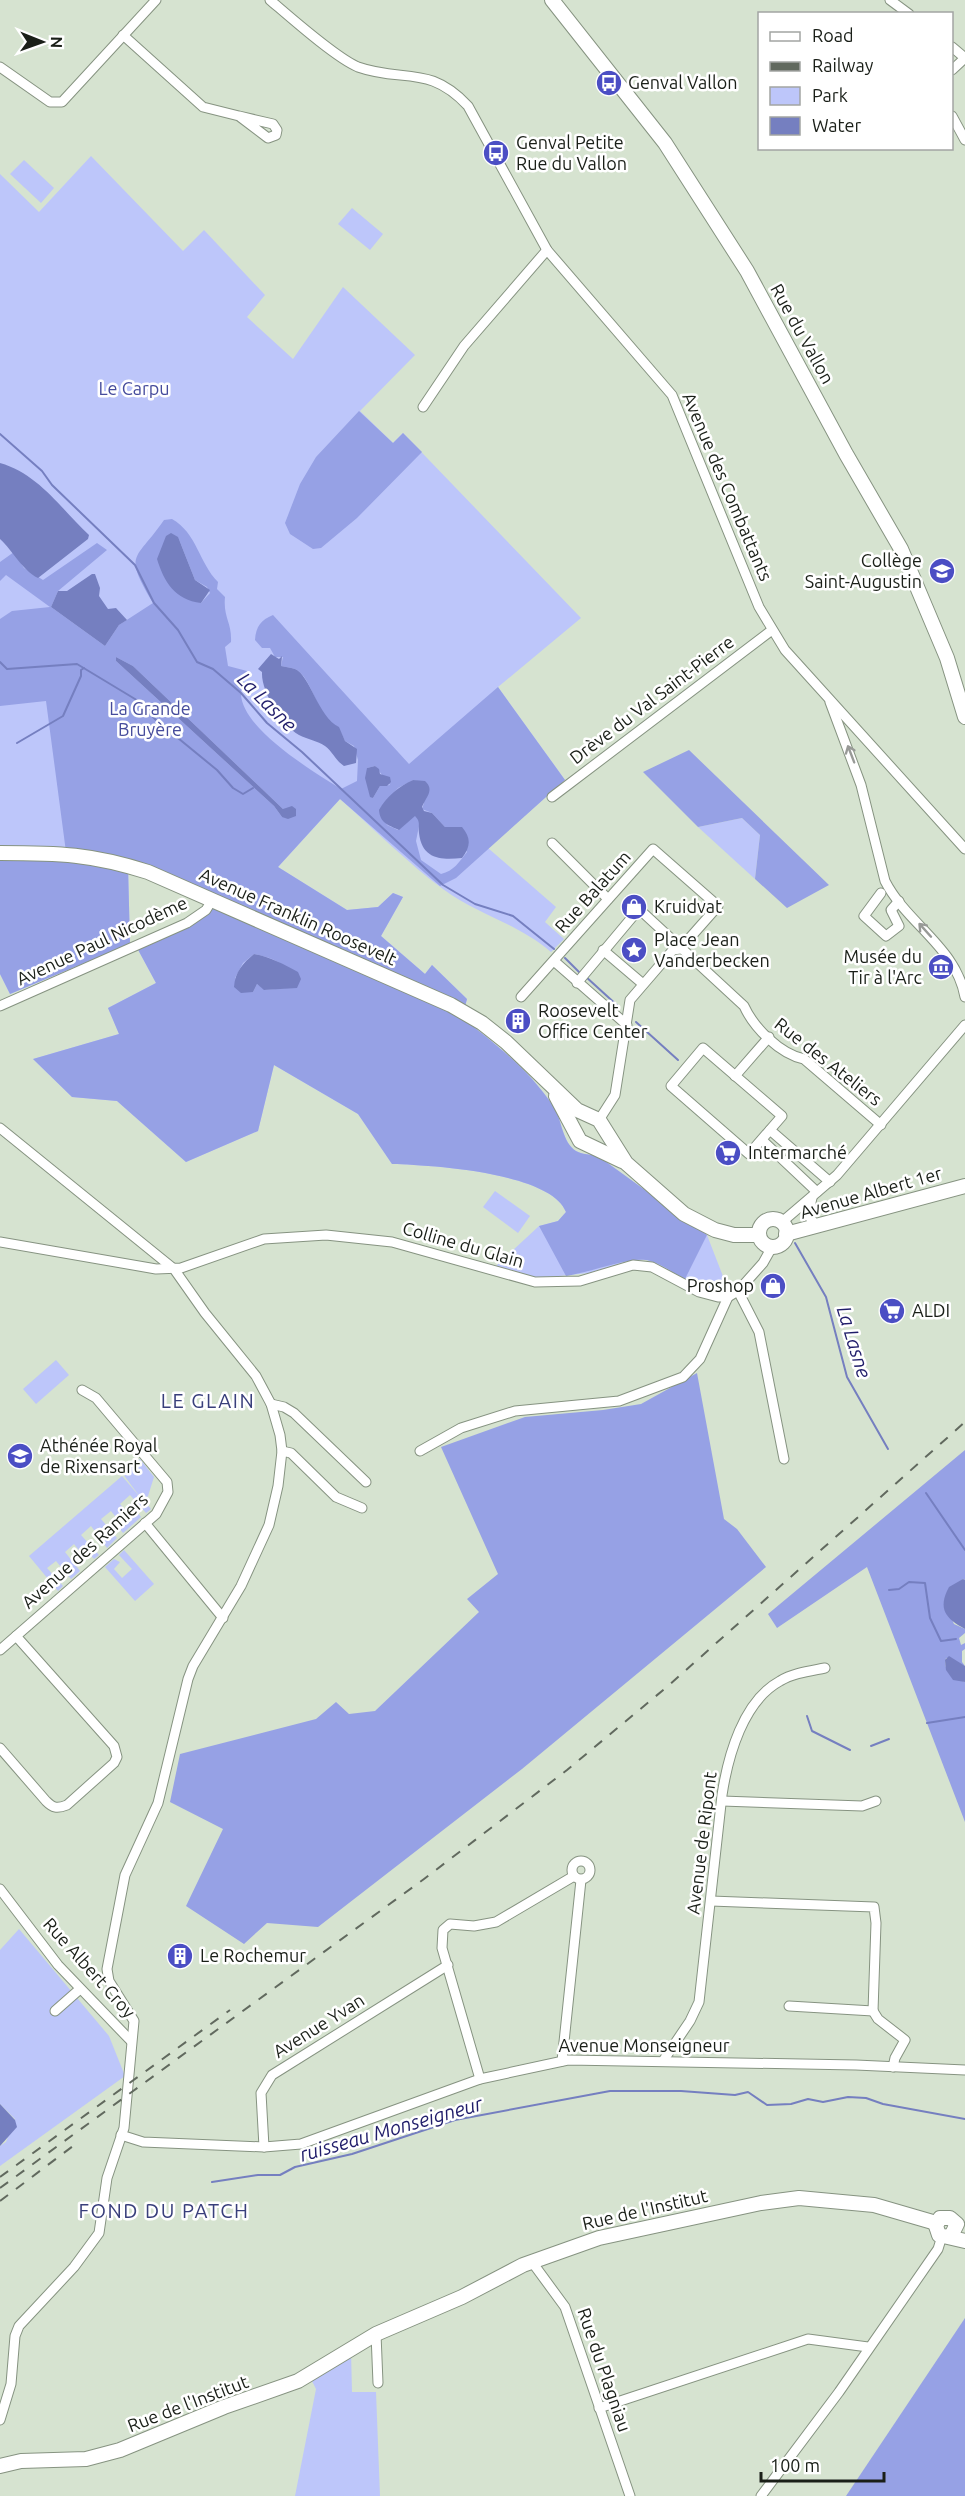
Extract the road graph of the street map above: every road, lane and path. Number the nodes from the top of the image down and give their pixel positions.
1 (156, 0) edge
2 (270, 0) edge
3 (552, 0) edge
4 (890, 0) edge
5 (906, 12) edge
6 (123, 35) junction
7 (953, 49) edge
8 (965, 58) edge
9 (0, 67) edge
10 (953, 68) edge
11 (239, 116) dead end
12 (953, 119) edge
13 (965, 140) edge
14 (547, 250) junction
15 (423, 407) dead end
16 (772, 630) junction
17 (830, 699) junction
18 (965, 717) edge
19 (552, 797) dead end
20 (552, 843) dead end
21 (965, 849) edge
22 (0, 853) edge
23 (881, 893) dead end
24 (608, 899) junction
25 (212, 900) junction
26 (899, 901) junction
27 (874, 905) junction
28 (891, 910) junction
29 (680, 949) junction
30 (603, 950) junction
31 (554, 961) junction
32 (964, 980) edge
33 (577, 983) junction
34 (643, 984) junction
35 (965, 997) edge
36 (521, 998) dead end
37 (0, 1006) edge
38 (627, 1025) junction
39 (965, 1026) edge
40 (769, 1037) junction
41 (735, 1076) junction
42 (551, 1087) junction
43 (596, 1122) junction
44 (881, 1125) junction
45 (0, 1128) edge
46 (770, 1130) junction
47 (575, 1131) junction
48 (762, 1140) junction
49 (591, 1144) junction
50 (626, 1163) junction
51 (830, 1182) junction
52 (965, 1185) edge
53 (815, 1194) junction
54 (817, 1227) junction
55 (784, 1228) junction
56 (759, 1235) junction
57 (0, 1242) edge
58 (772, 1247) junction
59 (174, 1269) junction
60 (738, 1291) junction
61 (728, 1297) junction
62 (82, 1390) dead end
63 (271, 1404) junction
64 (282, 1451) junction
65 (420, 1451) dead end
66 (784, 1459) dead end
67 (366, 1482) dead end
68 (362, 1508) dead end
69 (145, 1522) junction
70 (223, 1618) junction
71 (16, 1636) junction
72 (0, 1650) edge
73 (825, 1668) dead end
74 (0, 1748) edge
75 (722, 1801) junction
76 (876, 1801) dead end
77 (0, 1889) edge
78 (711, 1901) junction
79 (448, 1965) junction
80 (80, 1989) junction
81 (789, 2006) dead end
82 (55, 2011) dead end
83 (873, 2011) junction
84 (131, 2041) junction
85 (562, 2061) junction
86 (663, 2061) junction
87 (893, 2067) junction
88 (965, 2070) edge
89 (480, 2079) junction
90 (121, 2135) junction
91 (264, 2147) junction
92 (950, 2229) edge
93 (965, 2241) edge
94 (532, 2262) junction
95 (376, 2334) junction
96 (867, 2348) junction
97 (378, 2383) dead end
98 (599, 2408) junction
99 (0, 2420) edge
100 (0, 2466) edge
101 (630, 2496) edge
102 (761, 2496) edge

1 - 6 street
2 - 14 street, Avenue des Combattants
3 - 18 street, Rue du Vallon
4 - 5 street
6 - 9 street
6 - 11 street
7 - 8 street
8 - 10 street
12 - 13 street
14 - 15 street
14 - 16 street, Avenue des Combattants
16 - 17 street, Avenue des Combattants
16 - 19 street, Drève du Val Saint-Pierre
17 - 21 street, Avenue des Combattants
26 -> 17 street
20 - 24 street
22 - 25 street, Avenue Franklin Roosevelt
23 - 27 street
24 - 29 street, Rue Balatum
24 - 31 street, Rue Balatum
25 - 37 street, Avenue Paul Nicodème
25 - 42 street, Avenue Franklin Roosevelt
26 - 28 street
32 -> 26 street
27 - 28 street
27 - 28 street
29 - 30 street
29 - 34 street, Rue Balatum
29 - 40 street, Rue des Ateliers
30 - 33 street
30 - 34 street
31 - 33 street
31 - 36 street, Rue Balatum
32 - 35 street
33 - 38 street
34 - 38 street, Rue Balatum
38 - 43 street, Rue Balatum
39 - 44 street
40 - 41 street
40 - 44 street, Rue des Ateliers
41 - 46 street
41 - 48 street
42 - 43 street, Avenue Franklin Roosevelt
42 - 47 street, Avenue Franklin Roosevelt
43 - 47 street
43 - 49 street
43 - 50 street, Avenue Franklin Roosevelt
44 - 51 street
45 - 59 street
46 - 48 street
46 - 51 street
47 - 49 street
48 - 53 street
49 - 50 street, Avenue Franklin Roosevelt
50 - 56 street, Avenue Franklin Roosevelt
51 - 53 street
52 - 54 street, Avenue Albert 1er
53 - 54 street
53 - 55 street
54 - 55 street, Avenue Albert 1er
55 - 56 street
55 - 58 street
56 - 58 street
57 - 59 street
58 - 60 street
59 - 61 street, Colline du Glain
59 - 63 street
60 - 61 street
60 - 66 street
61 - 65 street
62 - 69 street, Avenue des Ramiers
63 - 64 street
63 - 67 street
64 - 68 street
64 - 70 street
69 - 70 street
69 - 71 street, Avenue des Ramiers
70 - 84 street
71 - 72 street, Avenue des Ramiers
71 - 74 street
73 - 75 street, Avenue de Ripont
75 - 76 street
75 - 78 street, Avenue de Ripont
77 - 80 street, Rue Albert Croy
78 - 83 street
78 - 86 street, Avenue de Ripont
79 - 85 street
79 - 89 street
79 - 91 street, Avenue Yvan
80 - 82 street
80 - 84 street, Rue Albert Croy
81 - 83 street
83 - 87 street
84 - 90 street
85 - 86 street, Avenue Monseigneur
85 - 89 street, Avenue Monseigneur
86 - 87 street, Avenue Monseigneur
87 - 88 street, Avenue Monseigneur
89 - 91 street, Avenue Monseigneur
90 - 91 street, Avenue Monseigneur
90 - 99 street
92 - 93 street, Rue de l'Institut
92 - 94 street, Rue de l'Institut
92 - 96 street
94 - 95 street, Rue de l'Institut
94 - 98 street, Rue du Plagniau
95 - 97 street
95 - 100 street, Rue de l'Institut
96 - 98 street
96 - 102 street
98 - 101 street, Rue du Plagniau

